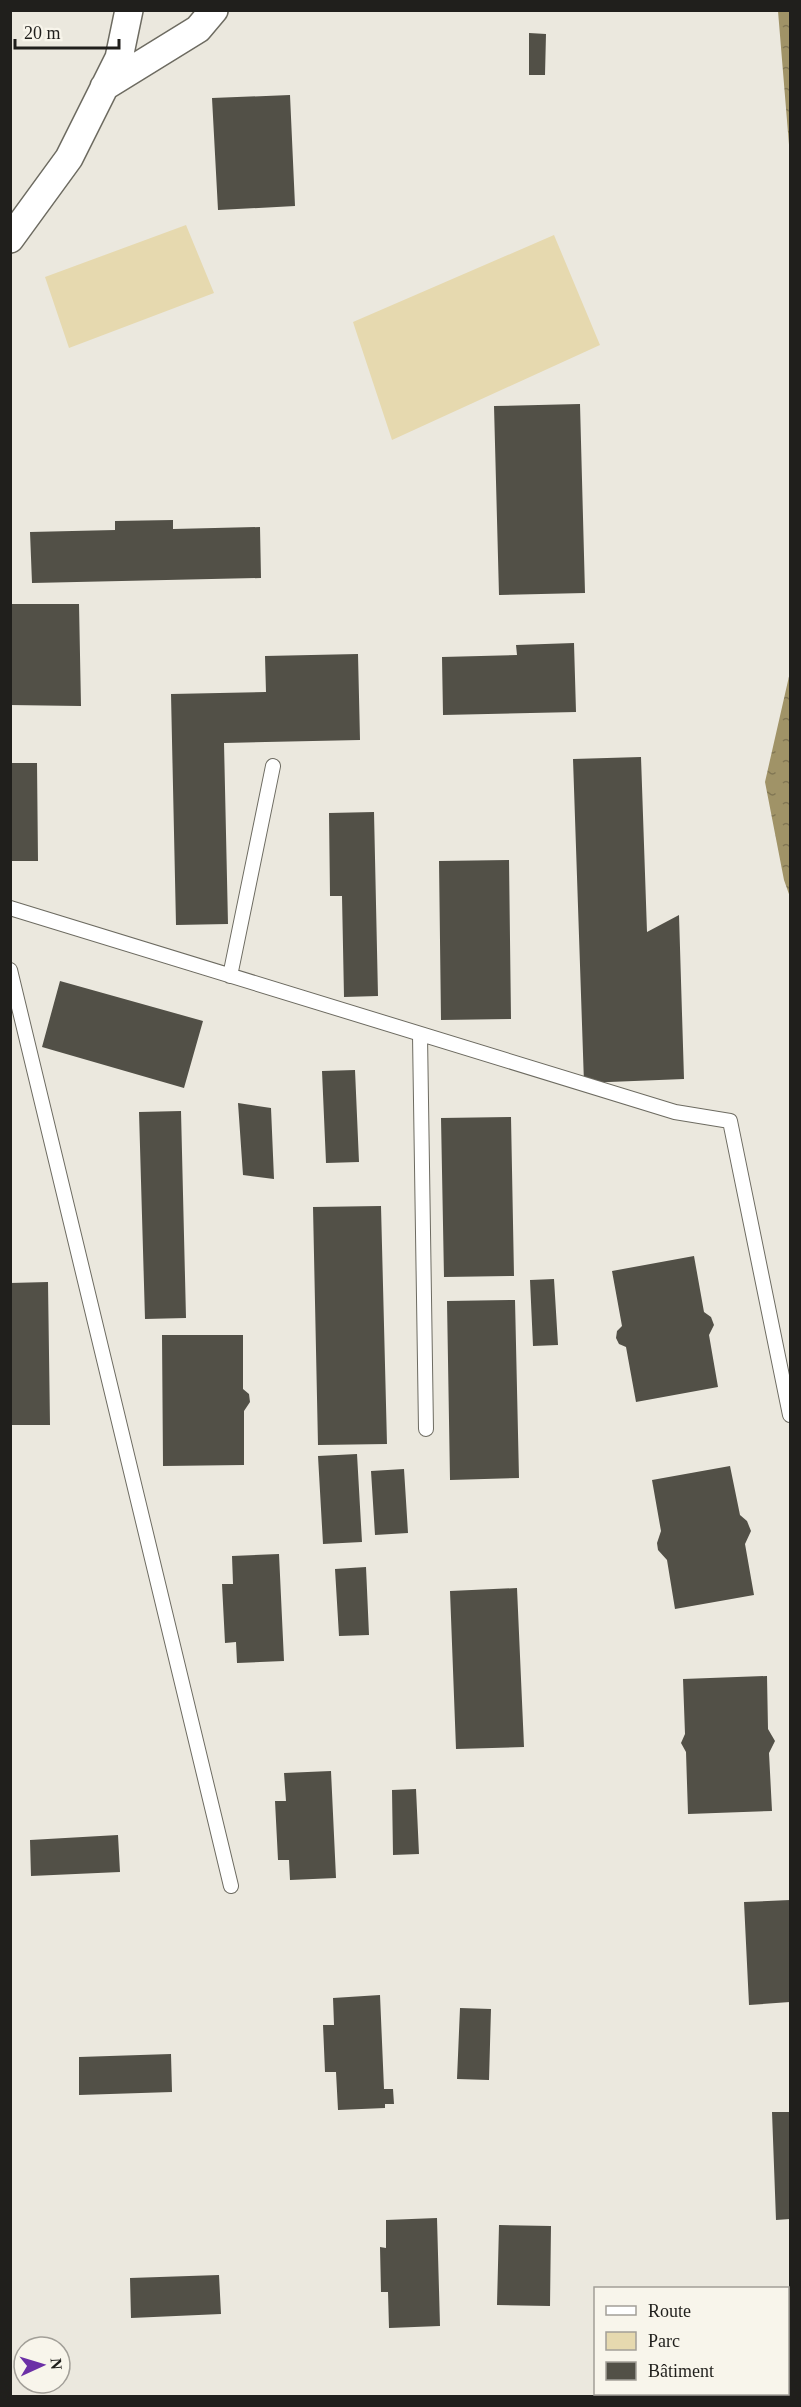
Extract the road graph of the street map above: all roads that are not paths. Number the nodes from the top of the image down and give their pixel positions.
1 (129, 10) edge
2 (214, 10) edge
3 (104, 87) junction
4 (10, 239) edge
5 (273, 766) dead end
6 (10, 908) edge
7 (10, 970) edge
8 (230, 976) junction
9 (420, 1035) junction
10 (790, 1415) edge
11 (426, 1429) dead end
12 (231, 1886) dead end

1 - 3 street
2 - 3 street
3 - 4 street
5 - 8 lane
6 - 8 lane
7 - 12 lane
8 - 9 lane
9 - 10 lane
9 - 11 lane

